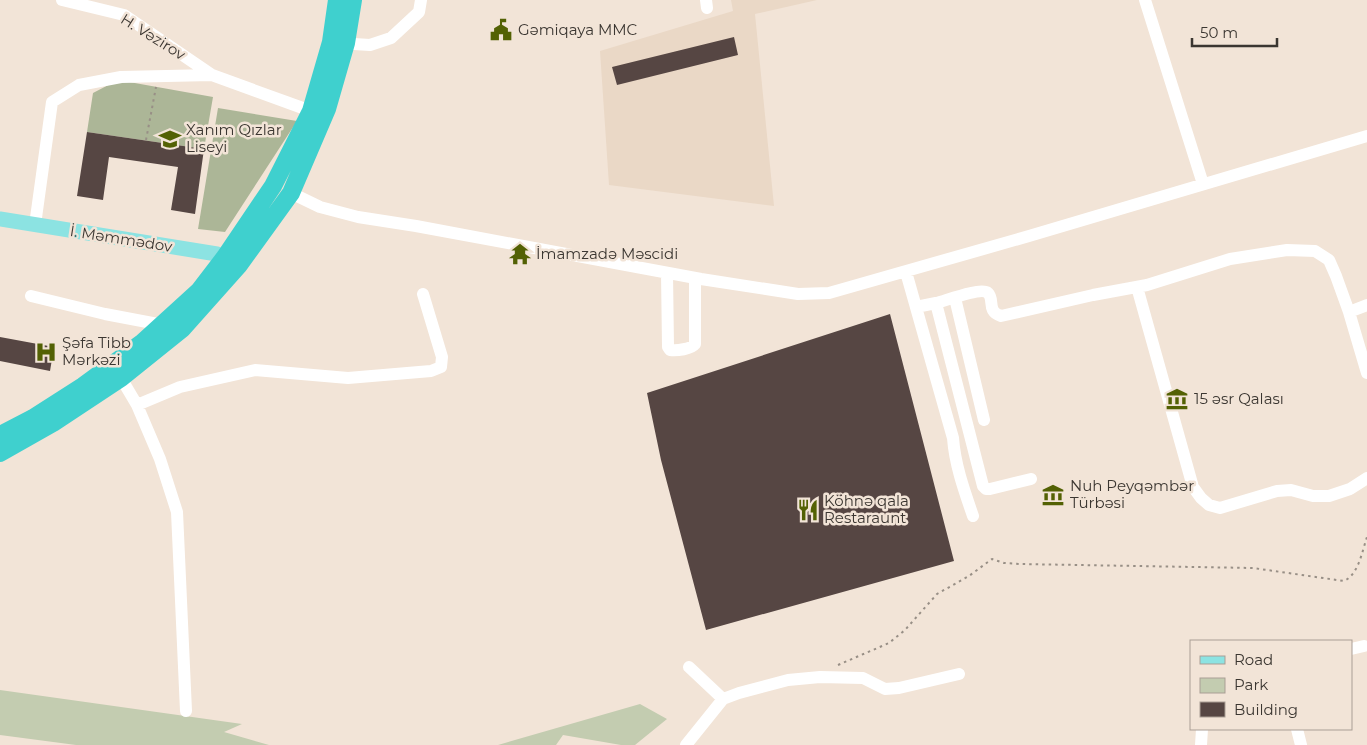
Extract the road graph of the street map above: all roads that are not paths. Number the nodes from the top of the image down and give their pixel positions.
1 (62, 0) edge
2 (336, 0) edge
3 (353, 0) edge
4 (421, 0) edge
5 (1145, 0) edge
6 (338, 43) junction
7 (212, 75) junction
8 (311, 111) junction
9 (1367, 136) edge
10 (1203, 184) junction
11 (291, 193) junction
12 (0, 219) edge
13 (35, 225) junction
14 (232, 261) junction
15 (906, 272) junction
16 (667, 273) junction
17 (695, 278) junction
18 (1138, 287) junction
19 (424, 294) dead end
20 (31, 296) dead end
21 (955, 298) junction
22 (936, 303) junction
23 (1367, 305) edge
24 (916, 307) junction
25 (1349, 312) junction
26 (163, 325) junction
27 (1367, 374) edge
28 (122, 378) junction
29 (137, 406) junction
30 (984, 420) dead end
31 (0, 435) edge
32 (0, 453) edge
33 (1367, 478) edge
34 (1031, 480) dead end
35 (972, 516) dead end
36 (1364, 646) dead end
37 (1352, 649) edge
38 (689, 667) dead end
39 (959, 674) dead end
40 (723, 699) junction
41 (186, 711) dead end
42 (1202, 730) edge
43 (1297, 730) edge
44 (686, 745) edge
45 (1201, 745) edge
46 (1301, 745) edge

1 - 7 street, H. Vəzirov
2 - 6 highway
3 - 6 highway
4 - 6 street
5 - 10 street
6 - 8 highway
6 - 11 highway
7 - 8 street
7 - 13 street
8 - 14 highway
9 - 10 street
10 - 15 street
11 - 14 highway
11 - 16 street
12 - 13 main road, İ. Məmmədov
13 - 14 main road, İ. Məmmədov
14 - 26 highway
14 - 28 highway
15 - 17 street
15 - 24 street
16 - 17 street
16 - 17 street
18 - 21 street
18 - 25 street
18 - 33 street
19 - 29 street
20 - 26 street
21 - 22 street
21 - 30 street
22 - 24 street
22 - 34 street
23 - 25 street
24 - 35 street
25 - 27 street
26 - 31 highway
28 - 29 street
28 - 32 highway
29 - 41 street
36 - 37 street
38 - 40 street
39 - 40 street
40 - 44 street
42 - 45 street
43 - 46 street

